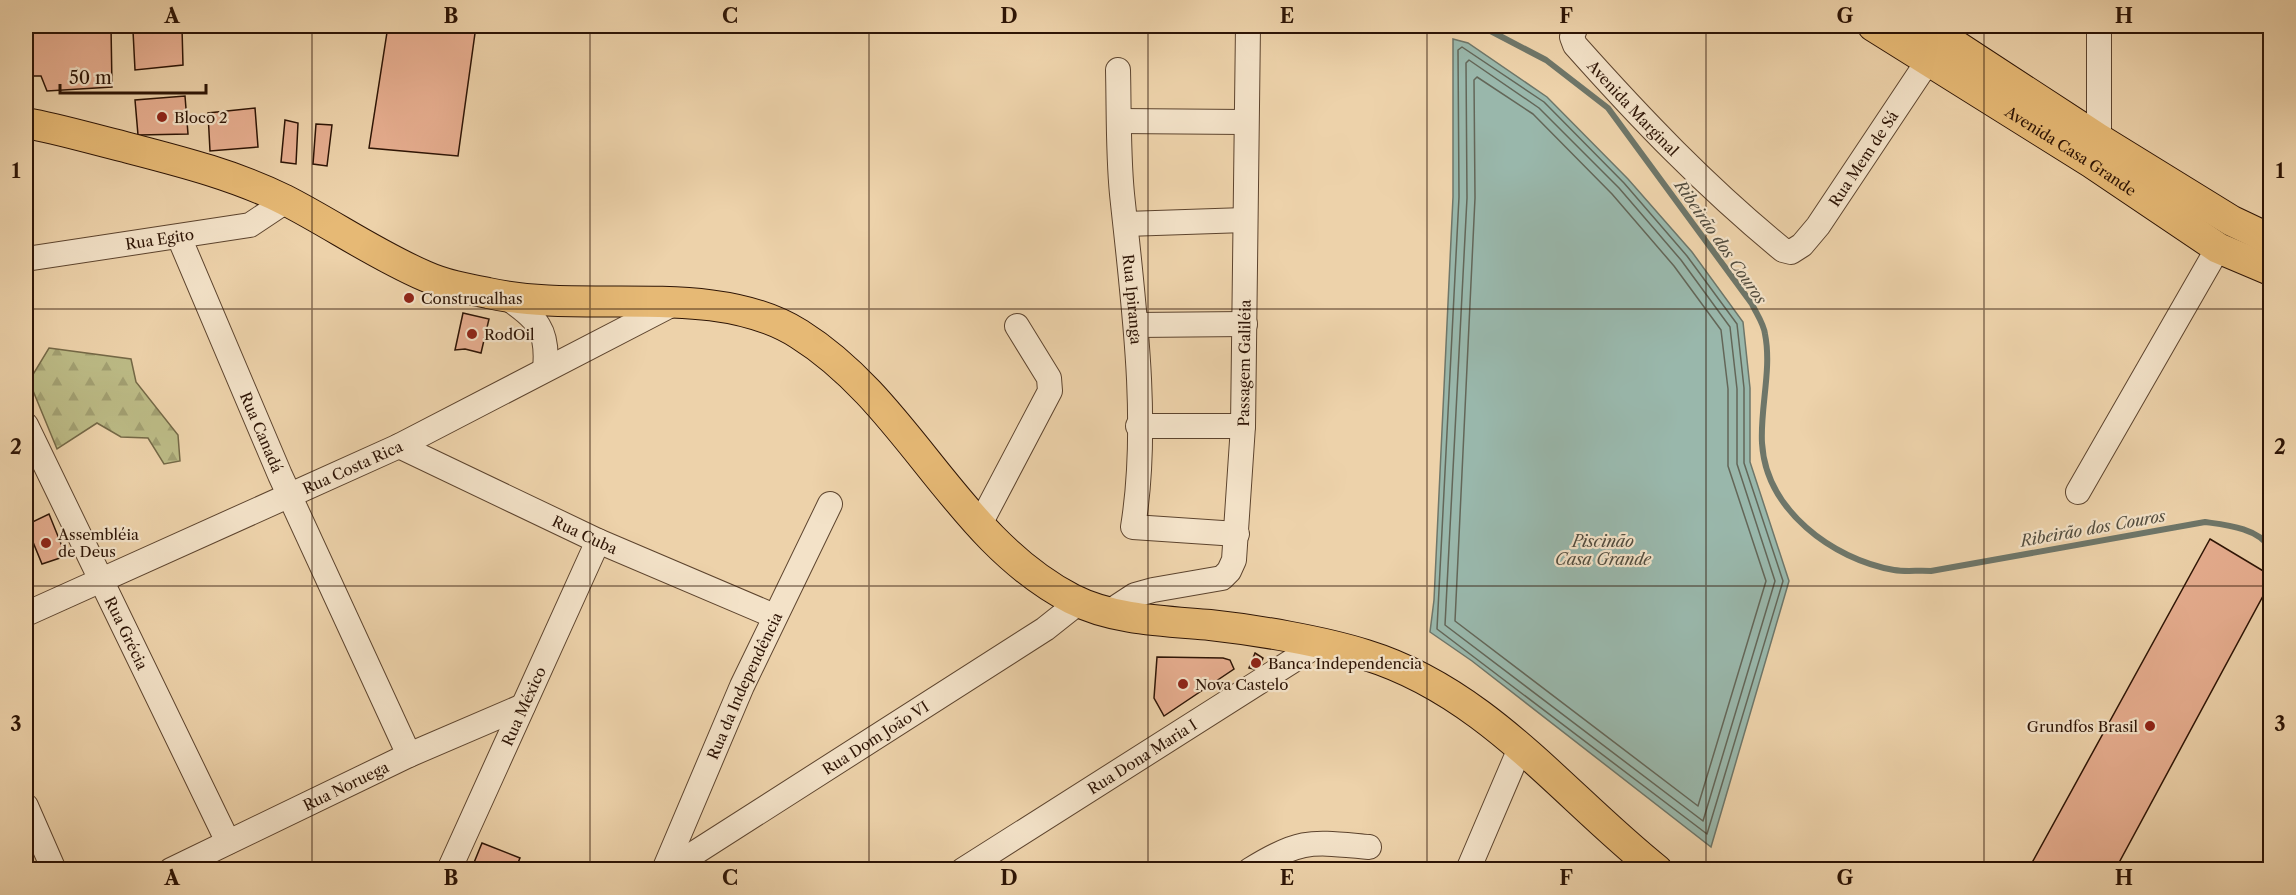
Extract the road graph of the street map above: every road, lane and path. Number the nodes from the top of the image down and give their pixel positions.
1 (1248, 26) edge
2 (1576, 26) edge
3 (1874, 26) edge
4 (2100, 26) edge
5 (1937, 37) edge
6 (1118, 70) dead end
7 (1119, 121) junction
8 (26, 123) edge
9 (1244, 123) junction
10 (2100, 139) junction
11 (286, 201) junction
12 (1245, 220) junction
13 (1126, 224) junction
14 (179, 237) junction
15 (2271, 239) edge
16 (2218, 248) junction
17 (1791, 252) joint
18 (26, 259) edge
19 (2271, 270) edge
20 (506, 297) junction
21 (674, 304) junction
22 (1136, 324) junction
23 (1245, 324) junction
24 (1017, 326) dead end
25 (545, 369) junction
26 (26, 425) edge
27 (1138, 426) junction
28 (1243, 426) junction
29 (399, 446) junction
30 (2078, 492) dead end
31 (290, 496) junction
32 (830, 504) dead end
33 (980, 524) junction
34 (1237, 534) junction
35 (598, 541) junction
36 (100, 580) junction
37 (1079, 602) junction
38 (1109, 612) junction
39 (26, 614) edge
40 (774, 616) junction
41 (1319, 644) junction
42 (523, 706) junction
43 (1521, 746) junction
44 (409, 755) junction
45 (26, 806) edge
46 (228, 842) junction
47 (1299, 844) junction
48 (1369, 847) dead end
49 (54, 870) edge
50 (171, 870) edge
51 (449, 870) edge
52 (666, 870) edge
53 (963, 870) edge
54 (1250, 870) edge
55 (1288, 870) edge
56 (1468, 870) edge
57 (1657, 870) edge

1 - 9 street, Passagem Galiléia
2 - 17 street, Avenida Marginal
3 - 5 main road, Avenida Casa Grande
4 - 10 street
5 - 10 main road, Avenida Casa Grande
5 - 16 main road, Avenida Casa Grande
5 - 17 street, Rua Mem de Sá
6 - 7 street, Rua Ipiranga
7 - 9 street
7 - 13 street, Rua Ipiranga
8 - 11 main road
9 - 12 street, Passagem Galiléia
10 - 15 main road, Avenida Casa Grande
11 - 14 street, Rua Egito
11 - 20 main road
12 - 13 street
12 - 23 street, Passagem Galiléia
13 - 22 street, Rua Ipiranga
14 - 18 street, Rua Egito
14 - 31 street, Rua Canadá
16 - 19 main road, Avenida Casa Grande
16 - 30 street
20 - 21 main road
20 - 25 street
21 - 25 street, Rua Costa Rica
21 - 33 main road
22 - 23 street
22 - 27 street, Rua Ipiranga
23 - 28 street, Passagem Galiléia
24 - 33 street
25 - 29 street, Rua Costa Rica
26 - 36 street, Rua Grécia
27 - 28 street
27 - 34 street, Rua Ipiranga
28 - 34 street, Passagem Galiléia
29 - 31 street, Rua Costa Rica
29 - 35 street, Rua Cuba
31 - 36 street, Rua Costa Rica
31 - 44 street, Rua Canadá
32 - 40 street, Rua da Independência
33 - 37 main road
34 - 38 street, Passagem Galiléia
35 - 40 street, Rua Cuba
35 - 42 street, Rua México
36 - 39 street, Rua Costa Rica
36 - 46 street, Rua Grécia
37 - 38 main road
37 - 52 street, Rua Dom João VI
38 - 41 main road
40 - 52 street, Rua da Independência
41 - 43 main road
41 - 53 street, Rua Dona Maria I
42 - 44 street, Rua Noruega
42 - 51 street, Rua México
43 - 56 street
43 - 57 main road
44 - 46 street, Rua Noruega
45 - 49 street
46 - 50 street, Rua Noruega
47 - 48 street
47 - 54 street
47 - 55 street

